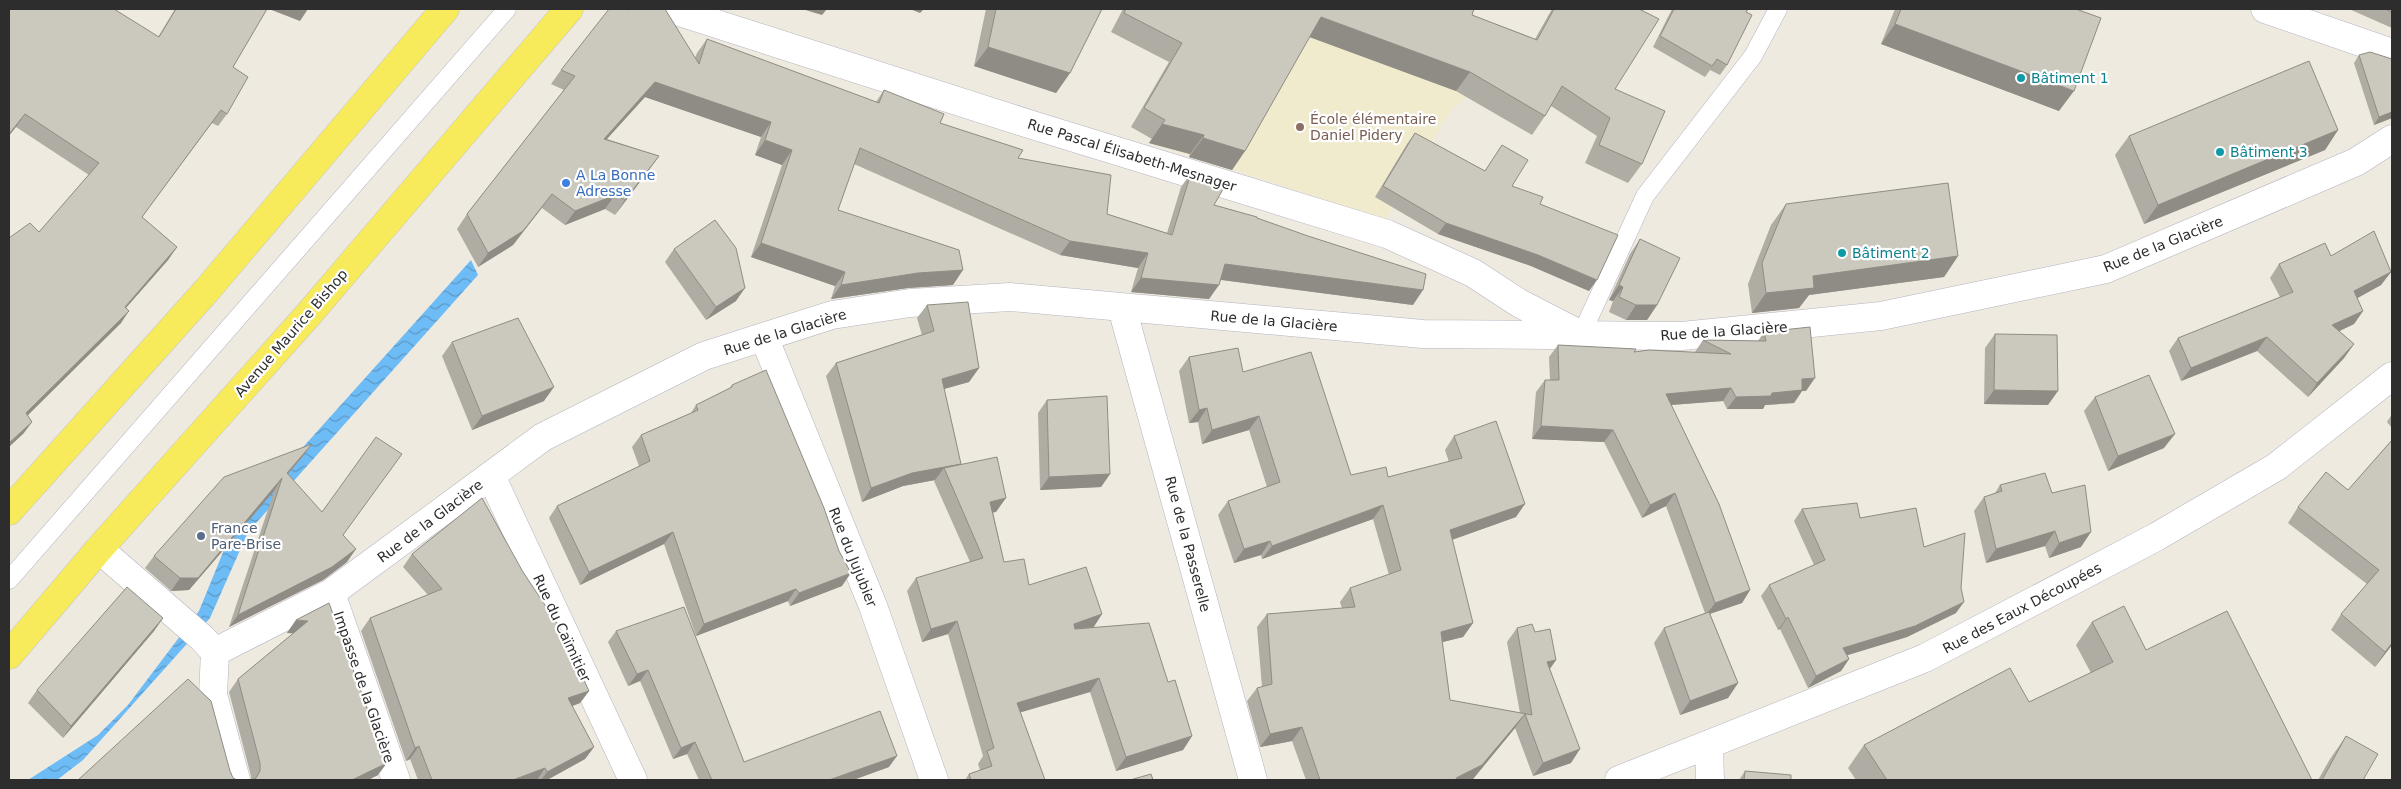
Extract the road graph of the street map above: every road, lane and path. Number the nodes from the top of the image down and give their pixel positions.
1 (445, 9) edge
2 (507, 9) edge
3 (569, 9) edge
4 (670, 9) edge
5 (1778, 9) edge
6 (2266, 9) edge
7 (2392, 53) edge
8 (2392, 139) edge
9 (1122, 308) junction
10 (1581, 335) junction
11 (764, 337) junction
12 (2392, 376) edge
13 (491, 476) junction
14 (9, 511) edge
15 (99, 549) junction
16 (9, 580) edge
17 (331, 594) junction
18 (208, 645) junction
19 (9, 654) edge
20 (1709, 746) junction
21 (236, 780) edge
22 (396, 780) edge
23 (633, 780) edge
24 (934, 780) edge
25 (1253, 780) edge
26 (1619, 780) edge
27 (1710, 780) edge

1 - 14 main road
2 - 16 lane
3 - 15 main road, Avenue Maurice Bishop
4 - 10 street, Rue Pascal Élisabeth-Mesnager
5 - 10 lane
6 - 7 street
8 - 10 street, Rue de la Glacière
9 - 10 street, Rue de la Glacière
9 - 11 street, Rue de la Glacière
9 - 25 street, Rue de la Passerelle
11 - 13 street, Rue de la Glacière
11 - 24 street, Rue du Jujubier
12 - 20 street, Rue des Eaux Découpées
13 - 17 street, Rue de la Glacière
13 - 23 street, Rue du Caïmitier
15 - 18 street
15 - 19 main road, Avenue Maurice Bishop
17 - 18 street, Rue de la Glacière
17 - 22 street, Impasse de la Glacière
18 - 21 street
20 - 26 street, Rue des Eaux Découpées
20 - 27 street

